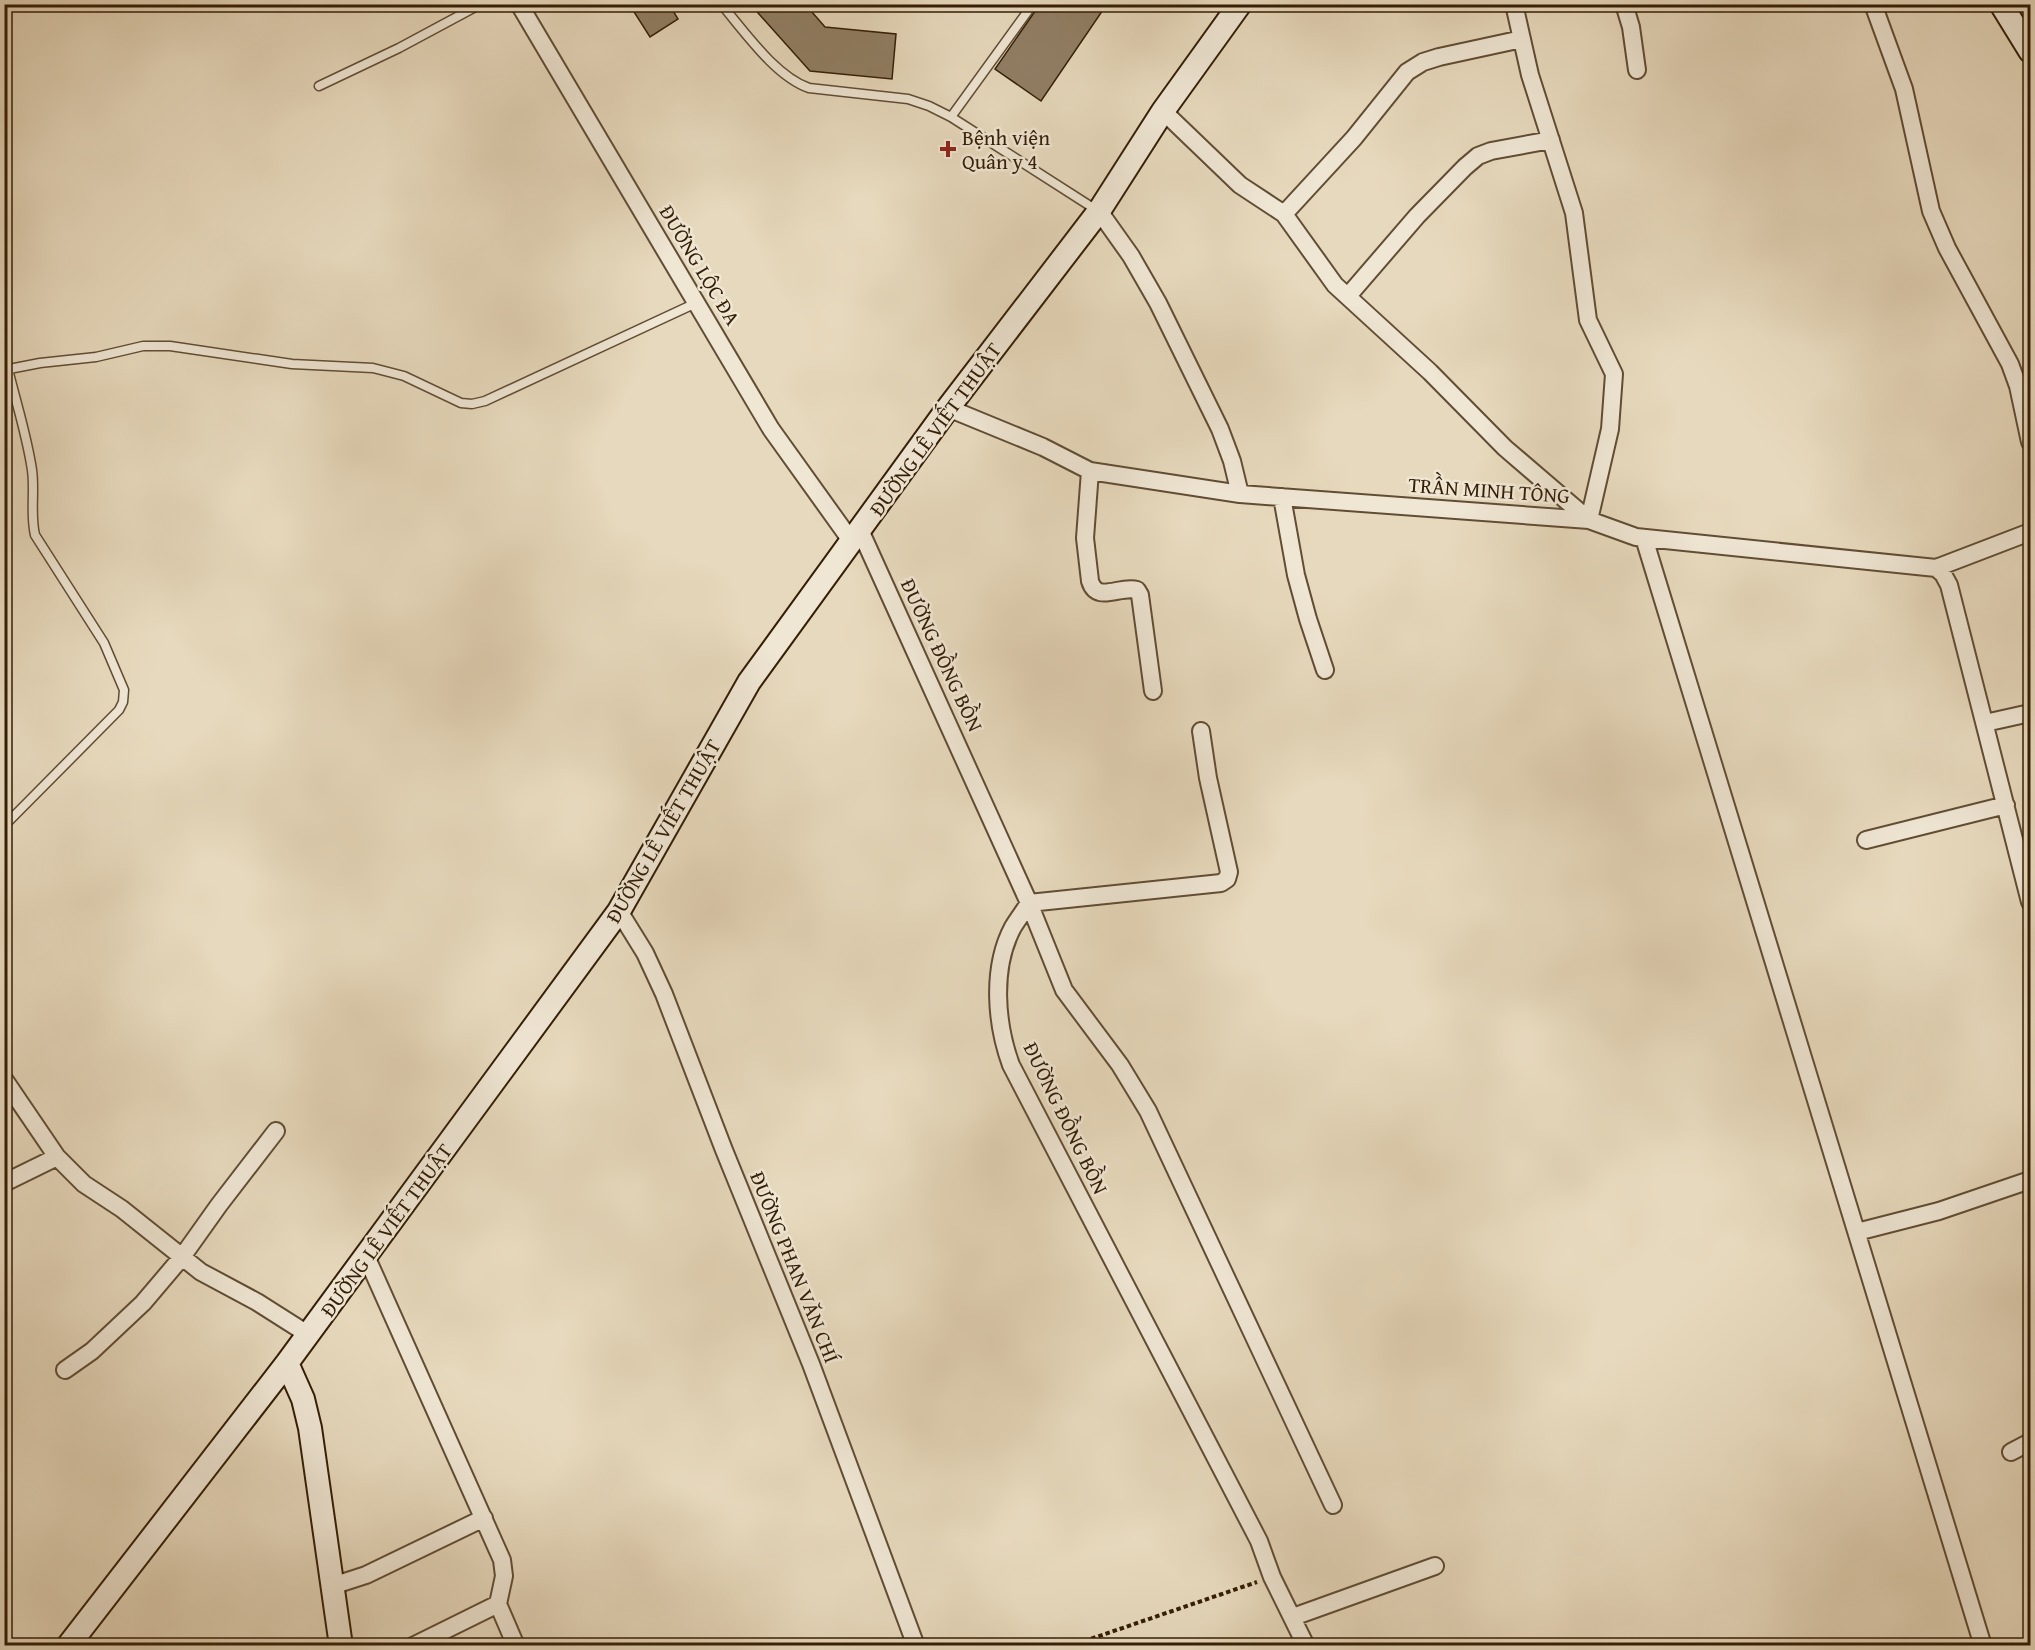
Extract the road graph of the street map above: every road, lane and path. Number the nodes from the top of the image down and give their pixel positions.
1 (481, 4) edge
2 (519, 4) edge
3 (721, 4) edge
4 (1033, 4) edge
5 (1514, 4) edge
6 (1624, 4) edge
7 (1873, 4) edge
8 (2002, 5) edge
9 (1234, 9) edge
10 (1522, 39) junction
11 (2031, 51) edge
12 (1637, 70) dead end
13 (319, 86) dead end
14 (1163, 111) junction
15 (951, 117) junction
16 (1551, 140) junction
17 (1099, 211) junction
18 (1284, 214) junction
19 (1348, 296) junction
20 (696, 303) junction
21 (6, 370) edge
22 (948, 408) junction
23 (2031, 442) edge
24 (1090, 471) junction
25 (1240, 494) junction
26 (1282, 497) junction
27 (1589, 520) junction
28 (2031, 532) edge
29 (856, 536) junction
30 (1644, 538) junction
31 (1936, 568) junction
32 (1325, 670) dead end
33 (1153, 691) dead end
34 (2031, 713) edge
35 (1985, 723) junction
36 (1201, 730) dead end
37 (2006, 805) junction
38 (4, 826) edge
39 (1866, 840) dead end
40 (2031, 902) edge
41 (1029, 903) junction
42 (619, 911) junction
43 (4, 1079) edge
44 (276, 1131) dead end
45 (57, 1157) junction
46 (2031, 1180) edge
47 (4, 1183) edge
48 (1857, 1232) junction
49 (366, 1256) junction
50 (182, 1257) junction
51 (309, 1335) junction
52 (287, 1364) junction
53 (65, 1371) dead end
54 (2031, 1442) edge
55 (2011, 1452) dead end
56 (1333, 1505) dead end
57 (484, 1518) junction
58 (1435, 1566) dead end
59 (1272, 1577) junction
60 (332, 1586) junction
61 (498, 1604) junction
62 (1293, 1617) junction
63 (68, 1646) edge
64 (341, 1646) edge
65 (412, 1646) edge
66 (516, 1646) edge
67 (916, 1646) edge
68 (1070, 1646) edge
69 (1306, 1646) edge
70 (1983, 1646) edge

1 - 13 lane
2 - 20 street, ĐƯỜNG LỘC ĐA
3 - 15 lane
4 - 15 lane
5 - 10 street
6 - 12 street
7 - 23 street
8 - 11 main road
9 - 14 main road, ĐƯỜNG LÊ VIẾT THUẬT
10 - 16 street
10 - 18 street
14 - 17 main road, ĐƯỜNG LÊ VIẾT THUẬT
14 - 18 street
15 - 17 lane
16 - 19 street
16 - 27 street
17 - 22 main road, ĐƯỜNG LÊ VIẾT THUẬT
17 - 25 street
18 - 19 street
19 - 27 street
20 - 21 lane
20 - 29 street, ĐƯỜNG LỘC ĐA
21 - 38 lane
22 - 24 street, TRẦN MINH TÔNG
22 - 29 main road, ĐƯỜNG LÊ VIẾT THUẬT
24 - 25 street, TRẦN MINH TÔNG
24 - 33 street
25 - 26 street, TRẦN MINH TÔNG
26 - 27 street, TRẦN MINH TÔNG
26 - 32 street
27 - 30 street, TRẦN MINH TÔNG
28 - 31 street, TRẦN MINH TÔNG
29 - 41 street, ĐƯỜNG ĐỒNG BỒN
29 - 42 main road, ĐƯỜNG LÊ VIẾT THUẬT
30 - 31 street, TRẦN MINH TÔNG
30 - 48 street
31 - 35 street
34 - 35 street
35 - 37 street
36 - 41 street
37 - 39 street
37 - 40 street
41 - 56 street
41 - 59 street, ĐƯỜNG ĐỒNG BỒN
42 - 49 main road, ĐƯỜNG LÊ VIẾT THUẬT
42 - 67 street, ĐƯỜNG PHAN VĂN CHÍ
43 - 45 street
44 - 50 street
45 - 47 street
45 - 50 street
46 - 48 street
48 - 70 street
49 - 51 main road, ĐƯỜNG LÊ VIẾT THUẬT
49 - 57 street
50 - 51 street
50 - 53 street
51 - 52 main road, ĐƯỜNG LÊ VIẾT THUẬT
52 - 60 main road
52 - 63 main road, ĐƯỜNG LÊ VIẾT THUẬT
54 - 55 street
57 - 60 street
57 - 61 street
58 - 62 street
59 - 62 street, ĐƯỜNG ĐỒNG BỒN
59 - 68 path
60 - 64 main road
61 - 65 street
61 - 66 street
62 - 69 street, ĐƯỜNG ĐỒNG BỒN

